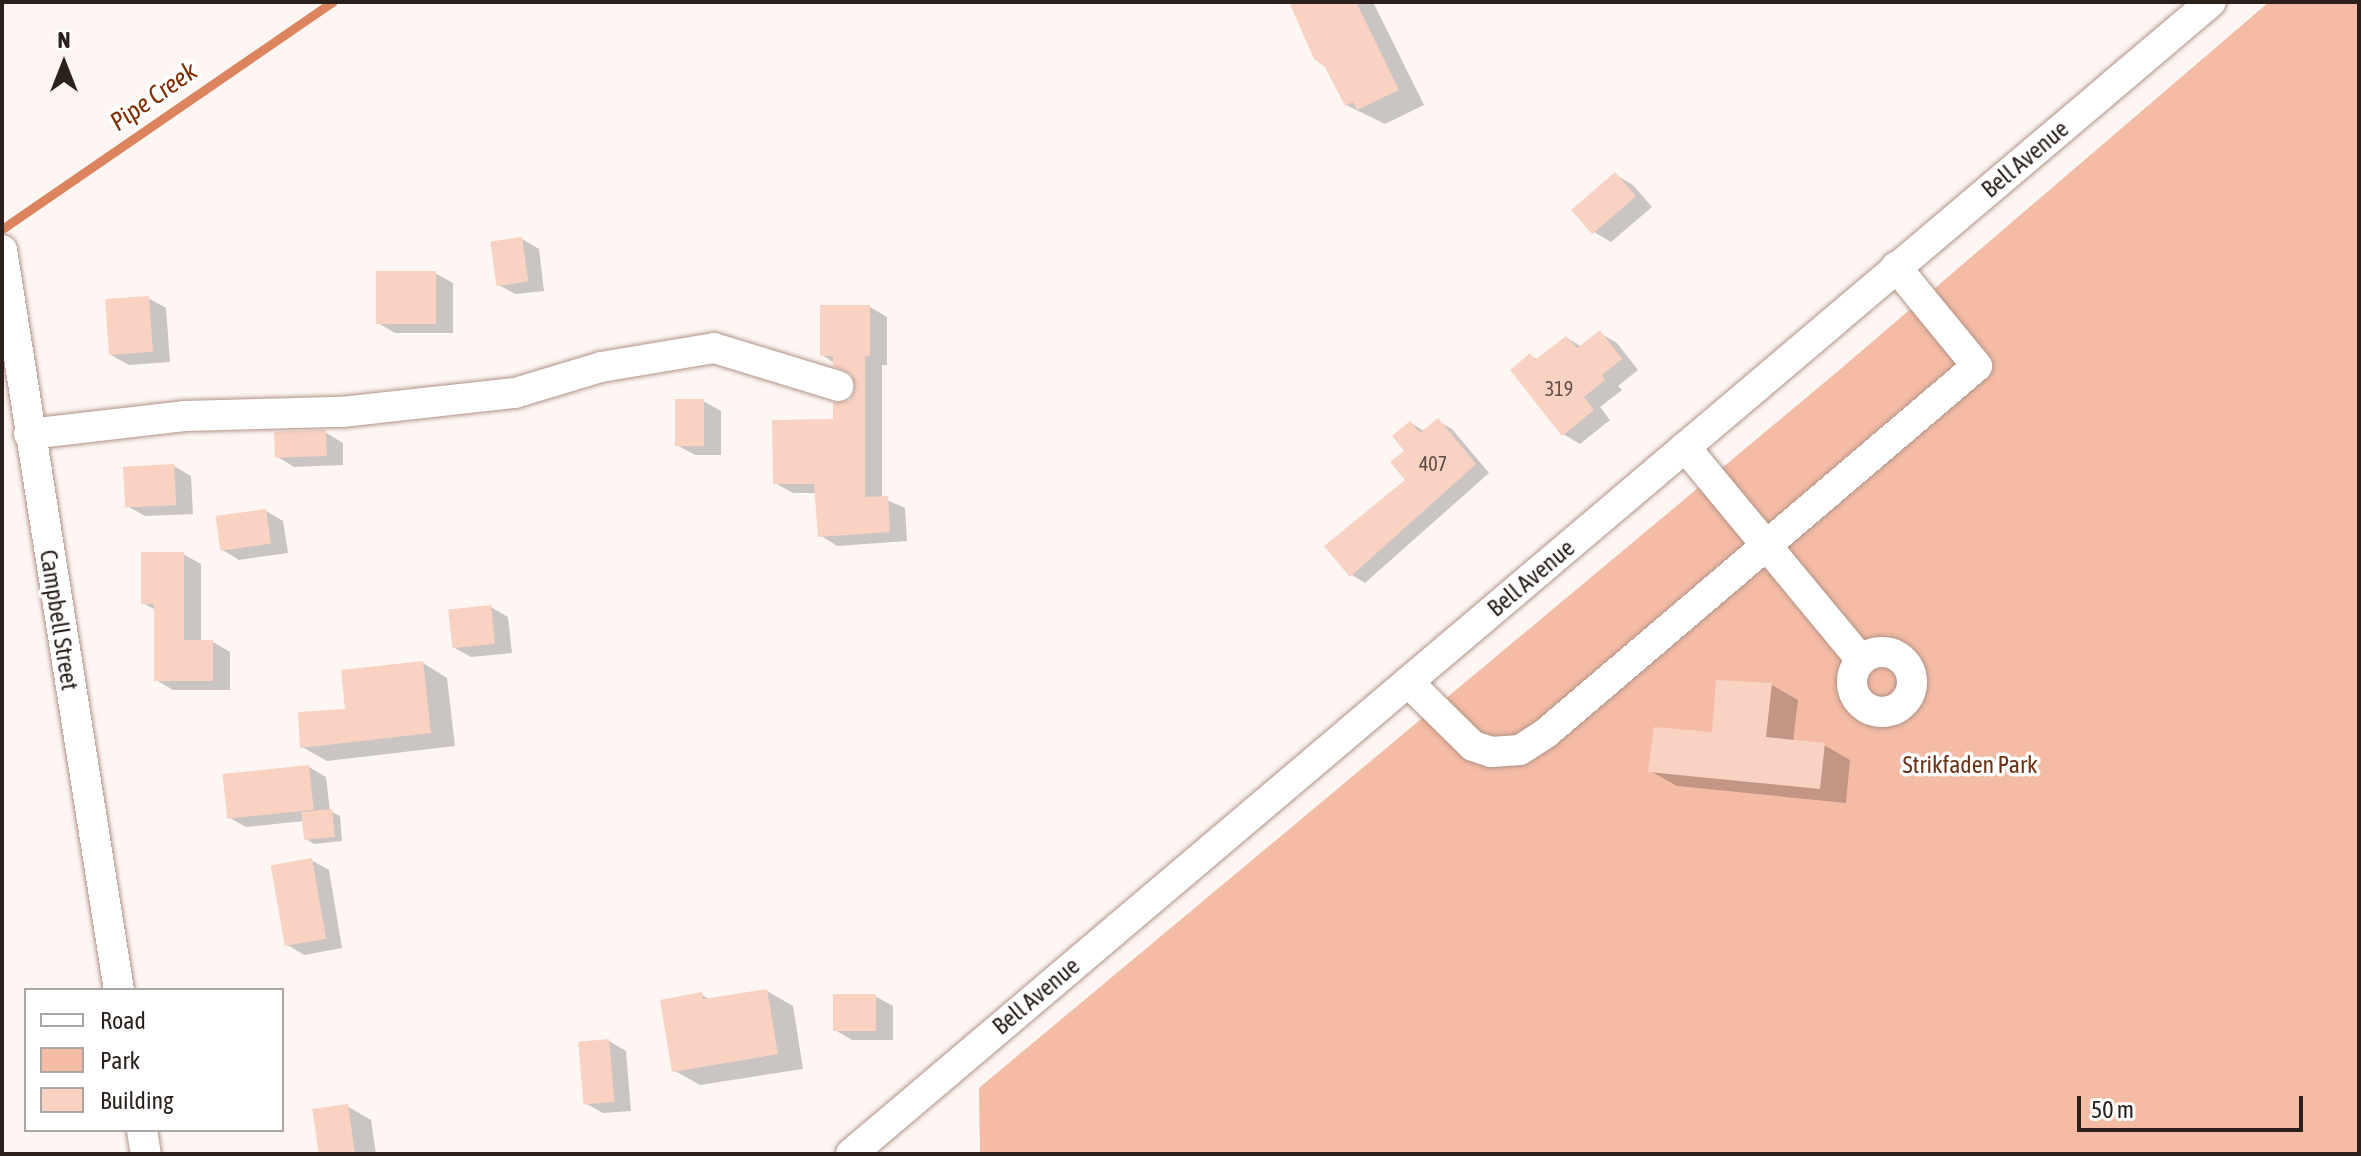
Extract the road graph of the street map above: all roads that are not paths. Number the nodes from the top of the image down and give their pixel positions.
1 (2211, 2) edge
2 (4, 262) edge
3 (1896, 267) junction
4 (838, 386) dead end
5 (29, 434) junction
6 (1685, 447) junction
7 (1766, 545) junction
8 (1861, 660) dead end
9 (1408, 682) junction
10 (119, 988) edge
11 (142, 1132) edge
12 (146, 1154) edge
13 (851, 1154) edge

1 - 3 street, Bell Avenue
2 - 5 street, Campbell Street
3 - 6 street, Bell Avenue
3 - 7 street
4 - 5 street
5 - 10 street, Campbell Street
6 - 7 street
6 - 9 street, Bell Avenue
7 - 8 street
7 - 9 street
9 - 13 street, Bell Avenue
11 - 12 street

